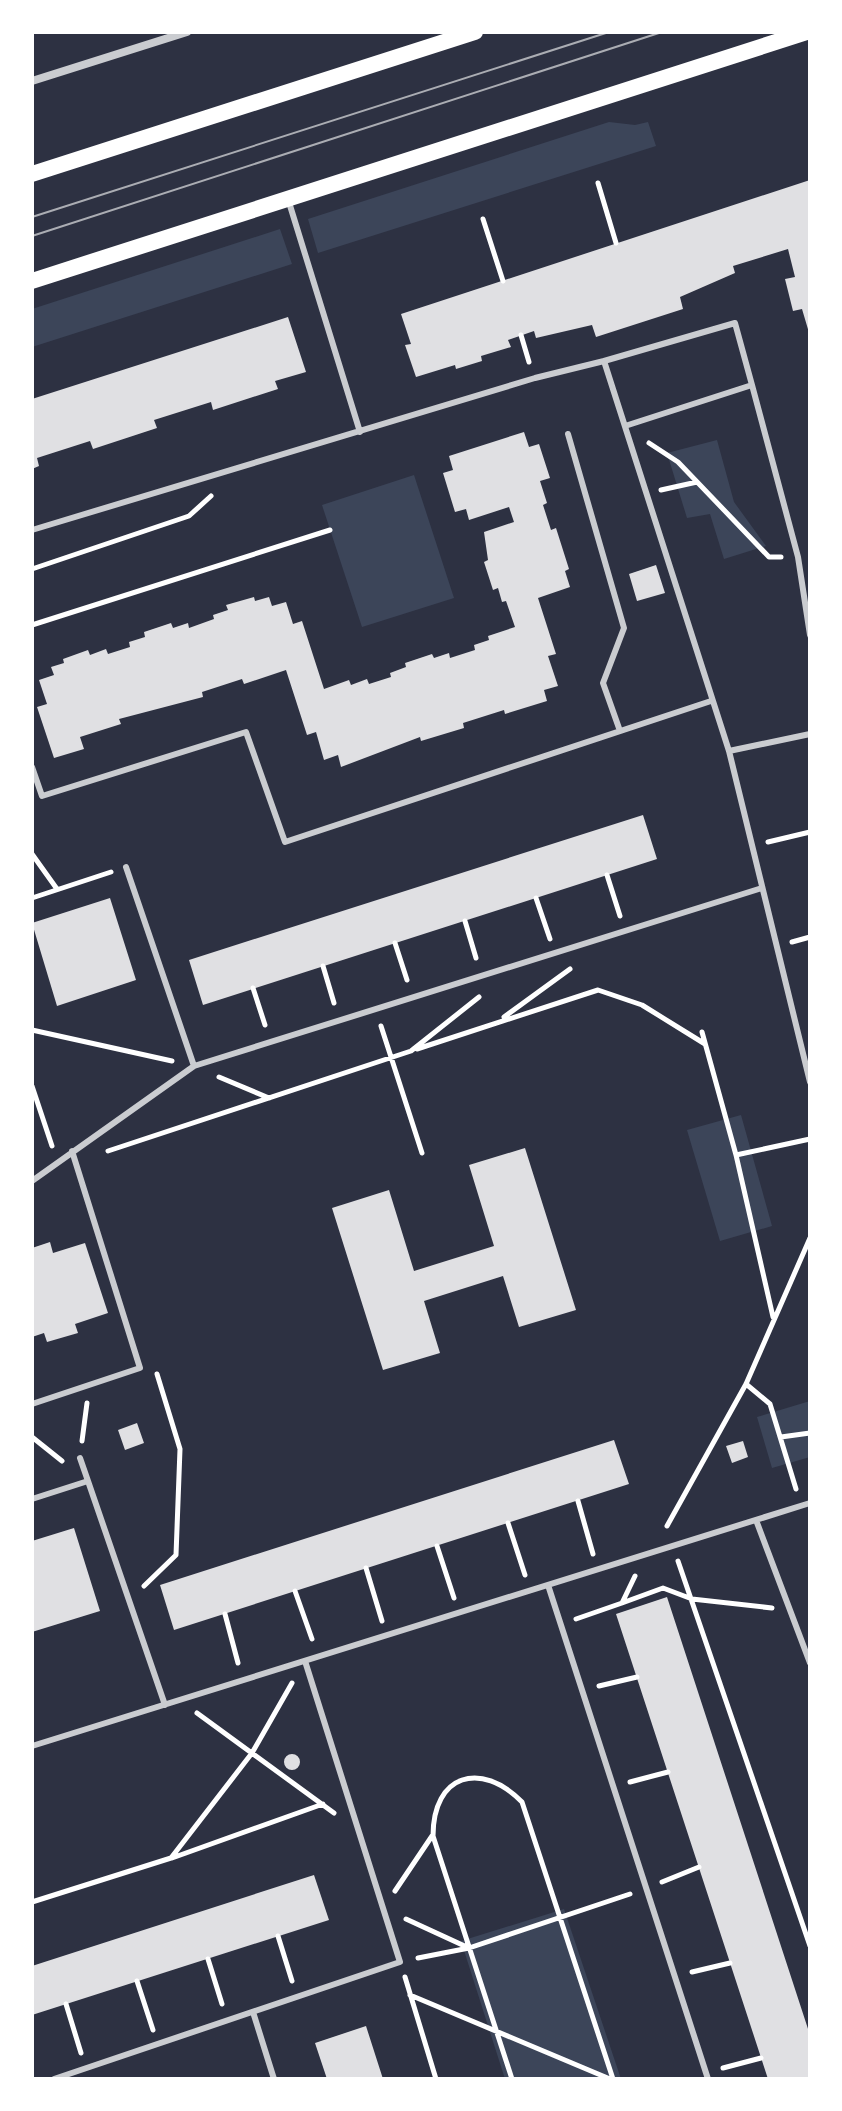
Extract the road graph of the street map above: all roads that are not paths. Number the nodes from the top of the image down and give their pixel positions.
1 (187, 32) edge
2 (437, 32) edge
3 (475, 32) edge
4 (807, 32) edge
5 (454, 39) junction
6 (32, 81) edge
7 (32, 174) edge
8 (288, 199) junction
9 (32, 281) edge
10 (604, 361) junction
11 (752, 385) junction
12 (625, 426) junction
13 (360, 432) junction
14 (568, 434) dead end
15 (32, 530) edge
16 (810, 635) edge
17 (711, 701) junction
18 (620, 731) junction
19 (810, 734) edge
20 (729, 751) junction
21 (32, 767) edge
22 (126, 867) road end
23 (762, 888) junction
24 (194, 1066) junction
25 (810, 1082) edge
26 (72, 1151) junction
27 (32, 1181) edge
28 (32, 1404) edge
29 (80, 1458) road end
30 (88, 1481) junction
31 (32, 1499) edge
32 (810, 1503) edge
33 (756, 1520) junction
34 (548, 1585) junction
35 (305, 1661) junction
36 (810, 1663) edge
37 (165, 1705) junction
38 (32, 1746) edge
39 (253, 2012) junction
40 (707, 2076) edge
41 (54, 2079) edge
42 (274, 2079) edge

1 - 6 street
2 - 5 street
3 - 5 main road
4 - 8 main road
5 - 7 main road
8 - 9 main road
8 - 13 lane
10 - 11 lane
10 - 12 lane
10 - 13 lane
11 - 12 lane
11 - 16 lane
12 - 17 lane
13 - 15 lane
14 - 18 lane
17 - 18 lane
17 - 20 lane
18 - 21 lane
19 - 20 lane
20 - 23 lane
22 - 24 lane
23 - 24 lane
23 - 25 lane
24 - 26 lane
26 - 27 lane
26 - 28 lane
29 - 30 lane
30 - 31 lane
30 - 37 lane
32 - 33 lane
33 - 34 lane
33 - 36 lane
34 - 35 lane
34 - 40 lane
35 - 37 lane
35 - 39 lane
37 - 38 lane
39 - 41 lane
39 - 42 lane

